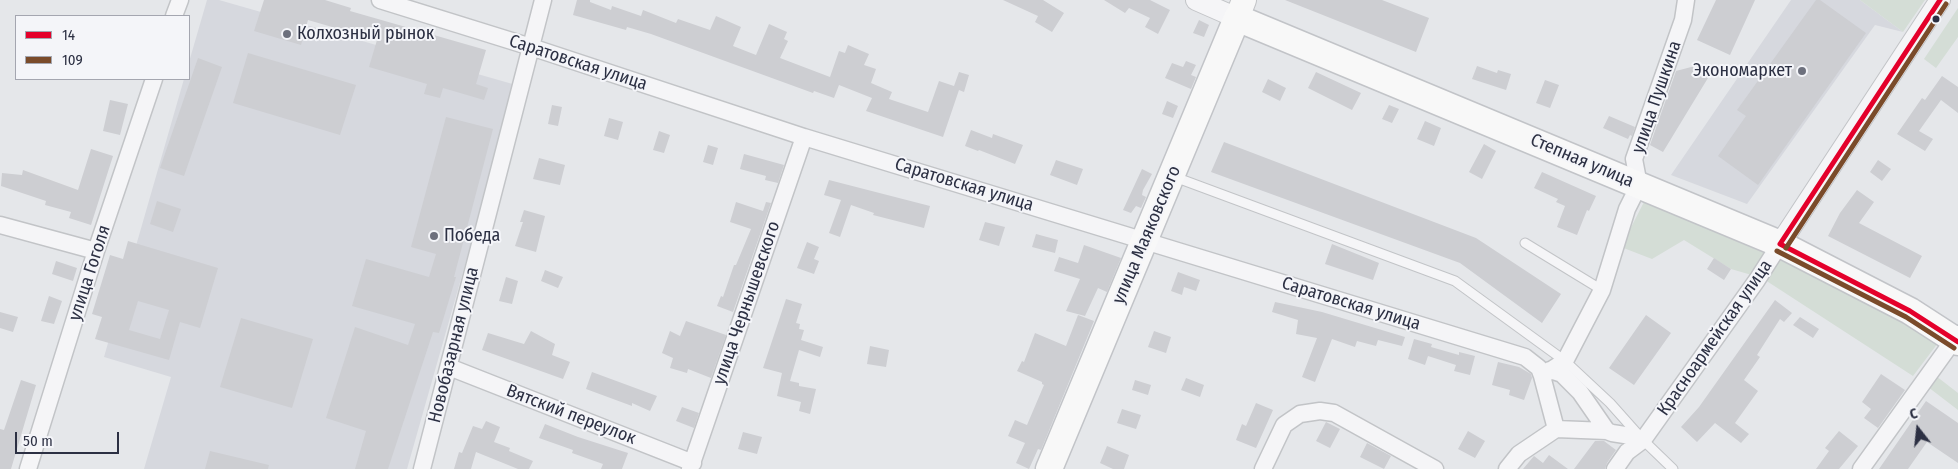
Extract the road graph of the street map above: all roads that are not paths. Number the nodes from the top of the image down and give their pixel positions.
1 (180, 0) edge
2 (380, 0) edge
3 (543, 0) edge
4 (1196, 0) edge
5 (1686, 0) edge
6 (1940, 0) edge
7 (1241, 9) edge
8 (174, 15) edge
9 (530, 47) junction
10 (154, 80) edge
11 (804, 137) junction
12 (1172, 176) junction
13 (1639, 185) junction
14 (0, 225) edge
15 (1145, 240) junction
16 (1525, 243) dead end
17 (1780, 244) junction
18 (96, 251) junction
19 (1602, 290) junction
20 (1957, 338) edge
21 (1566, 361) junction
22 (449, 368) junction
23 (1546, 373) junction
24 (1556, 429) junction
25 (1607, 431) junction
26 (1641, 442) junction
27 (692, 466) edge
28 (28, 469) edge
29 (422, 469) edge
30 (1050, 469) edge
31 (1263, 469) edge
32 (1435, 469) edge
33 (1507, 469) edge
34 (1615, 469) edge
35 (1673, 469) edge
36 (1861, 469) edge

1 - 8 street
2 - 9 street, Саратовская улица
3 - 9 street, Новобазарная улица
4 - 7 street, Степная улица
5 - 13 street, улица Пушкина
6 - 17 street, Красноармейская улица
7 - 12 main road, улица Маяковского
7 - 13 main road, Степная улица
9 - 11 street, Саратовская улица
9 - 22 street, Новобазарная улица
10 - 18 street, улица Гоголя
11 - 15 street, Саратовская улица
11 - 27 street, улица Чернышевского
12 - 15 main road, улица Маяковского
12 - 21 lane
13 - 17 main road, Степная улица
13 - 19 street
14 - 18 street
15 - 23 street, Саратовская улица
15 - 30 main road, улица Маяковского
16 - 19 lane
17 - 20 main road, Степная улица
17 - 26 street, Красноармейская улица
18 - 28 street, улица Гоголя
19 - 21 street
20 - 36 street
21 - 23 street
21 - 26 lane
22 - 27 street, Вятский переулок
22 - 29 street, Новобазарная улица
23 - 24 street
23 - 25 street
24 - 25 street
24 - 33 street
25 - 26 street
26 - 34 street, Красноармейская улица
26 - 35 lane
31 - 32 street

